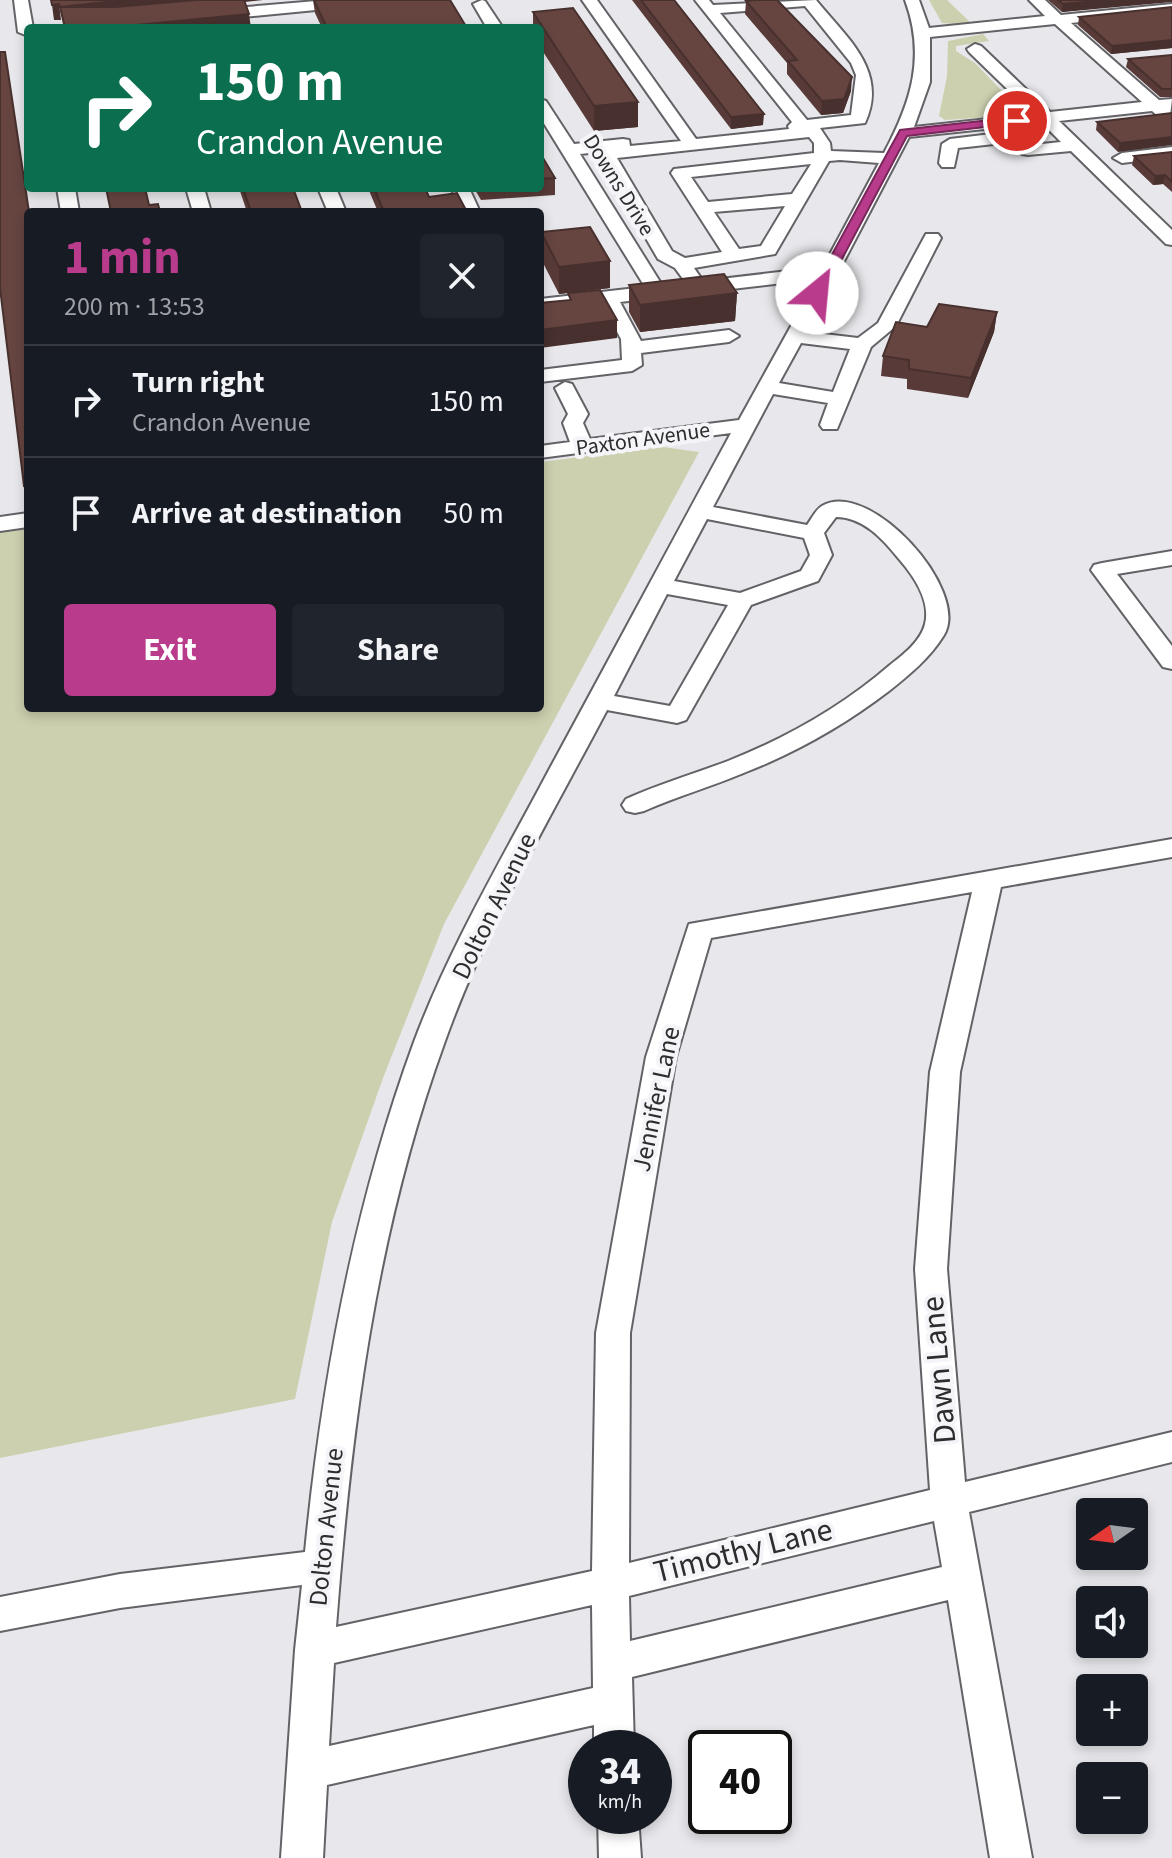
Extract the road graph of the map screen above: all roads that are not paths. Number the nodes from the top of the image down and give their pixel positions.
1 (21, 0) edge
2 (378, 0) edge
3 (589, 0) edge
4 (912, 0) edge
5 (1036, 0) edge
6 (480, 4) dead end
7 (705, 5) edge
8 (1172, 8) edge
9 (191, 17) edge
10 (1058, 20) junction
11 (492, 24) edge
12 (23, 32) edge
13 (922, 33) junction
14 (975, 49) dead end
15 (1133, 59) edge
16 (1106, 62) junction
17 (1139, 91) junction
18 (1030, 102) junction
19 (1164, 105) edge
20 (544, 111) edge
21 (1046, 118) junction
22 (1172, 120) edge
23 (803, 125) junction
24 (903, 133) junction
25 (688, 138) junction
26 (1075, 146) junction
27 (568, 150) junction
28 (1172, 152) edge
29 (823, 157) junction
30 (1122, 158) edge
31 (889, 159) junction
32 (948, 163) dead end
33 (811, 178) junction
34 (781, 181) dead end
35 (799, 199) junction
36 (702, 208) junction
37 (1172, 218) edge
38 (1152, 220) junction
39 (932, 238) dead end
40 (1172, 240) edge
41 (734, 256) junction
42 (682, 264) junction
43 (829, 272) junction
44 (699, 287) junction
45 (657, 292) junction
46 (608, 297) junction
47 (544, 305) edge
48 (729, 336) dead end
49 (794, 336) junction
50 (862, 344) junction
51 (632, 348) junction
52 (544, 376) edge
53 (766, 387) junction
54 (565, 388) dead end
55 (840, 399) junction
56 (746, 425) junction
57 (830, 425) dead end
58 (583, 447) junction
59 (544, 452) edge
60 (700, 511) junction
61 (24, 521) edge
62 (0, 524) edge
63 (813, 533) junction
64 (1172, 558) edge
65 (661, 586) junction
66 (742, 600) junction
67 (1172, 662) edge
68 (599, 701) junction
69 (635, 805) dead end
70 (1172, 848) edge
71 (988, 882) junction
72 (1172, 1447) edge
73 (949, 1500) junction
74 (321, 1567) junction
75 (963, 1579) junction
76 (610, 1584) junction
77 (0, 1614) edge
78 (314, 1650) junction
79 (612, 1683) junction
80 (613, 1730) edge
81 (308, 1770) junction
82 (619, 1834) edge
83 (302, 1858) edge
84 (620, 1858) edge
85 (1011, 1858) edge

1 - 12 street
2 - 9 street
3 - 25 street
4 - 13 street, Dolton Avenue
5 - 10 street
6 - 11 street
7 - 23 street
7 - 23 street
8 - 10 street
10 - 13 street
10 - 16 street
13 - 24 street, Dolton Avenue
14 - 18 street
15 - 16 street
16 - 17 street
17 - 18 street
17 - 19 street
18 - 21 street
19 - 21 street
19 - 22 street
20 - 27 street, Downs Drive
21 - 24 street
21 - 26 street
23 - 25 street
24 - 31 street, Dolton Avenue
25 - 27 street
26 - 32 street
26 - 38 street
27 - 45 street, Downs Drive
28 - 30 street
29 - 31 street
29 - 33 street
29 - 36 street
29 - 42 street
31 - 43 street, Dolton Avenue
33 - 34 street
33 - 35 street
35 - 36 street
35 - 41 street
36 - 41 street
37 - 38 street
38 - 40 street
39 - 50 street
41 - 42 street
42 - 44 street
43 - 44 street
43 - 49 street, Dolton Avenue
44 - 45 street
45 - 46 street
46 - 47 street
46 - 51 street
48 - 51 street
49 - 50 street
49 - 53 street, Dolton Avenue
50 - 55 street
51 - 52 street
53 - 55 street
53 - 56 street, Dolton Avenue
54 - 58 street
55 - 57 street
56 - 58 street, Paxton Avenue
56 - 60 street, Dolton Avenue
58 - 59 street, Paxton Avenue
60 - 63 street
60 - 65 street, Dolton Avenue
61 - 62 street
63 - 66 street
63 - 69 street
64 - 67 street
65 - 66 street
65 - 68 street, Dolton Avenue
66 - 68 street
68 - 74 street, Dolton Avenue
70 - 71 street, Jennifer Lane
71 - 73 street, Dawn Lane
71 - 76 street, Jennifer Lane
72 - 73 street, Timothy Lane
73 - 75 street, Dawn Lane
73 - 76 street, Timothy Lane
74 - 77 street
74 - 78 street, Dolton Avenue
75 - 79 street
75 - 85 street, Dawn Lane
76 - 78 street, Timothy Lane
76 - 79 street, Jennifer Lane
78 - 81 street, Dolton Avenue
79 - 80 street, Jennifer Lane
79 - 81 street
81 - 83 street, Dolton Avenue
82 - 84 street

